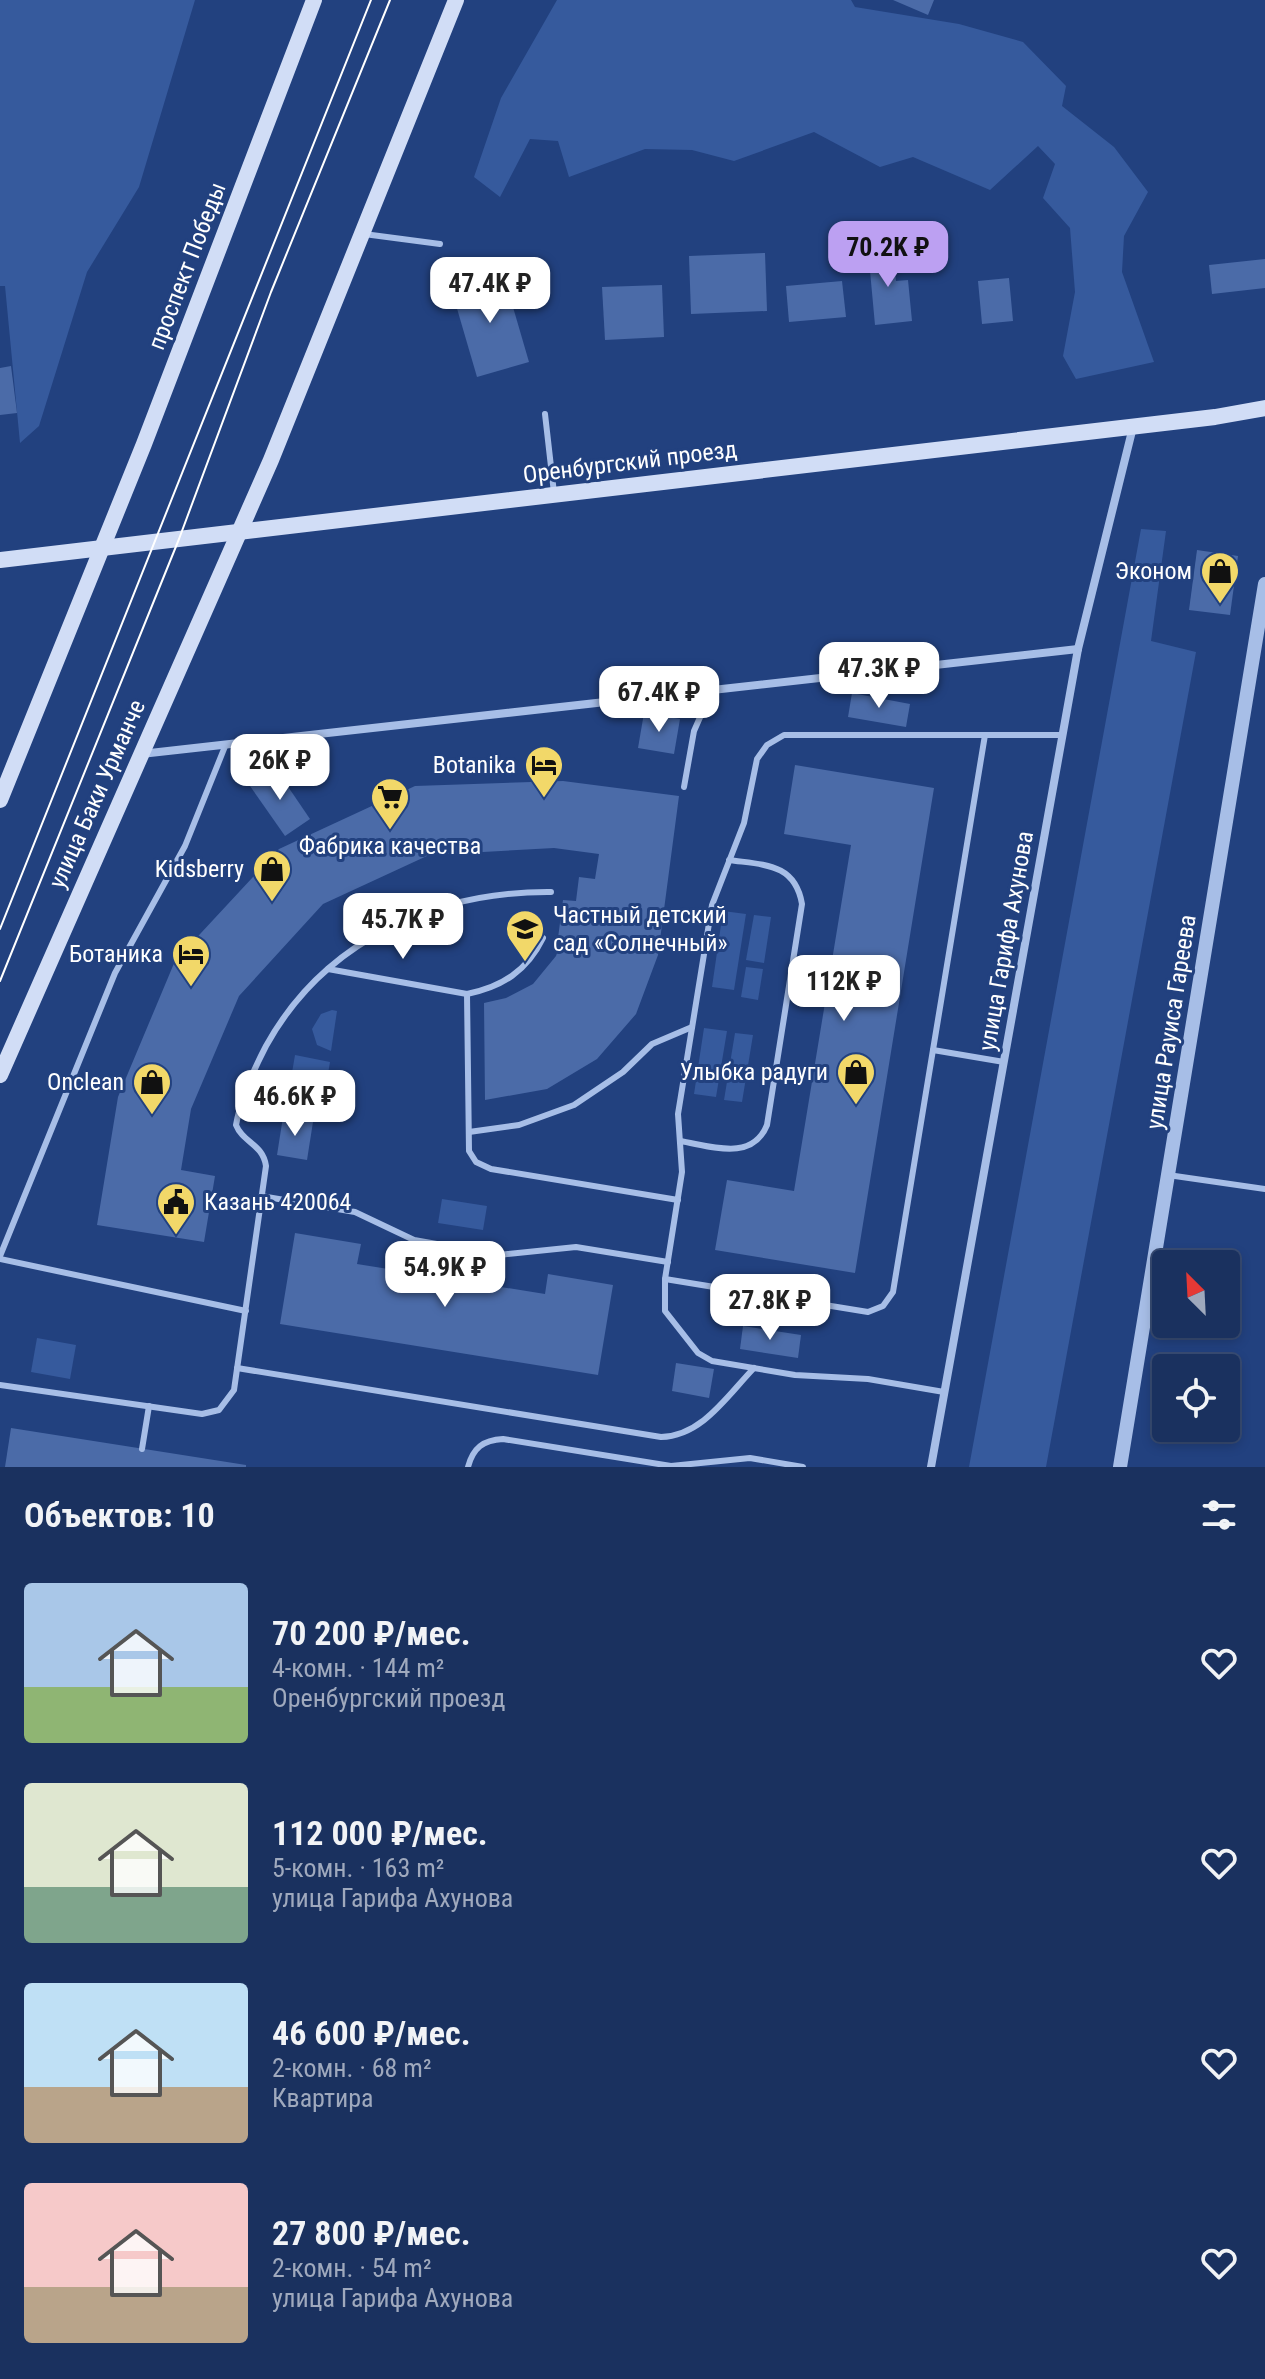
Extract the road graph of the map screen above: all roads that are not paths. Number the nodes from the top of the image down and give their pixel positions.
1 (314, 0) edge
2 (456, 0) edge
3 (361, 234) junction
4 (440, 244) dead end
5 (1265, 408) edge
6 (545, 414) dead end
7 (1133, 426) junction
8 (555, 495) junction
9 (239, 533) junction
10 (100, 547) junction
11 (0, 560) edge
12 (1265, 584) edge
13 (1078, 649) junction
14 (712, 690) junction
15 (985, 735) junction
16 (1063, 735) junction
17 (226, 744) junction
18 (141, 754) junction
19 (684, 787) dead end
20 (0, 800) edge
21 (729, 860) junction
22 (551, 892) dead end
23 (543, 938) dead end
24 (328, 969) junction
25 (467, 994) junction
26 (692, 1027) junction
27 (933, 1050) junction
28 (1004, 1062) junction
29 (0, 1075) edge
30 (469, 1132) junction
31 (680, 1141) junction
32 (1168, 1175) junction
33 (1265, 1189) edge
34 (261, 1196) junction
35 (678, 1200) junction
36 (0, 1258) edge
37 (668, 1262) junction
38 (665, 1279) junction
39 (246, 1311) junction
40 (237, 1368) junction
41 (754, 1368) junction
42 (0, 1385) edge
43 (944, 1392) junction
44 (149, 1406) junction
45 (142, 1449) dead end
46 (468, 1467) edge
47 (803, 1467) edge
48 (931, 1467) edge
49 (1120, 1467) edge

1 - 10 main road, проспект Победы
2 - 3 main road
3 - 4 lane
3 - 9 main road
5 - 7 main road, Оренбургский проезд
6 - 8 lane
7 - 8 main road, Оренбургский проезд
7 - 13 street, улица Гарифа Ахунова
8 - 9 main road, Оренбургский проезд
9 - 10 main road, Оренбургский проезд
9 - 18 main road, улица Баки Урманче
10 - 11 main road, Оренбургский проезд
10 - 20 main road
12 - 32 street, улица Рауиса Гареева
13 - 14 street
13 - 16 street, улица Гарифа Ахунова
14 - 17 street
14 - 19 lane
15 - 16 lane
15 - 21 lane
15 - 27 lane
16 - 28 street, улица Гарифа Ахунова
17 - 18 street
17 - 36 lane
18 - 29 main road, улица Баки Урманче
21 - 26 lane
21 - 31 lane
22 - 24 lane
23 - 25 lane
24 - 25 lane
24 - 34 lane
25 - 30 lane
26 - 30 lane
26 - 31 lane
27 - 28 lane
27 - 38 lane
28 - 43 street, улица Гарифа Ахунова
30 - 35 lane
31 - 35 lane
32 - 33 lane
32 - 49 street, улица Рауиса Гареева
34 - 37 lane
34 - 39 lane
35 - 37 lane
36 - 39 lane
37 - 38 lane
38 - 41 lane
39 - 40 lane
40 - 41 lane
40 - 44 lane
41 - 43 lane
42 - 44 lane
43 - 48 street, улица Гарифа Ахунова
44 - 45 lane
46 - 47 lane

